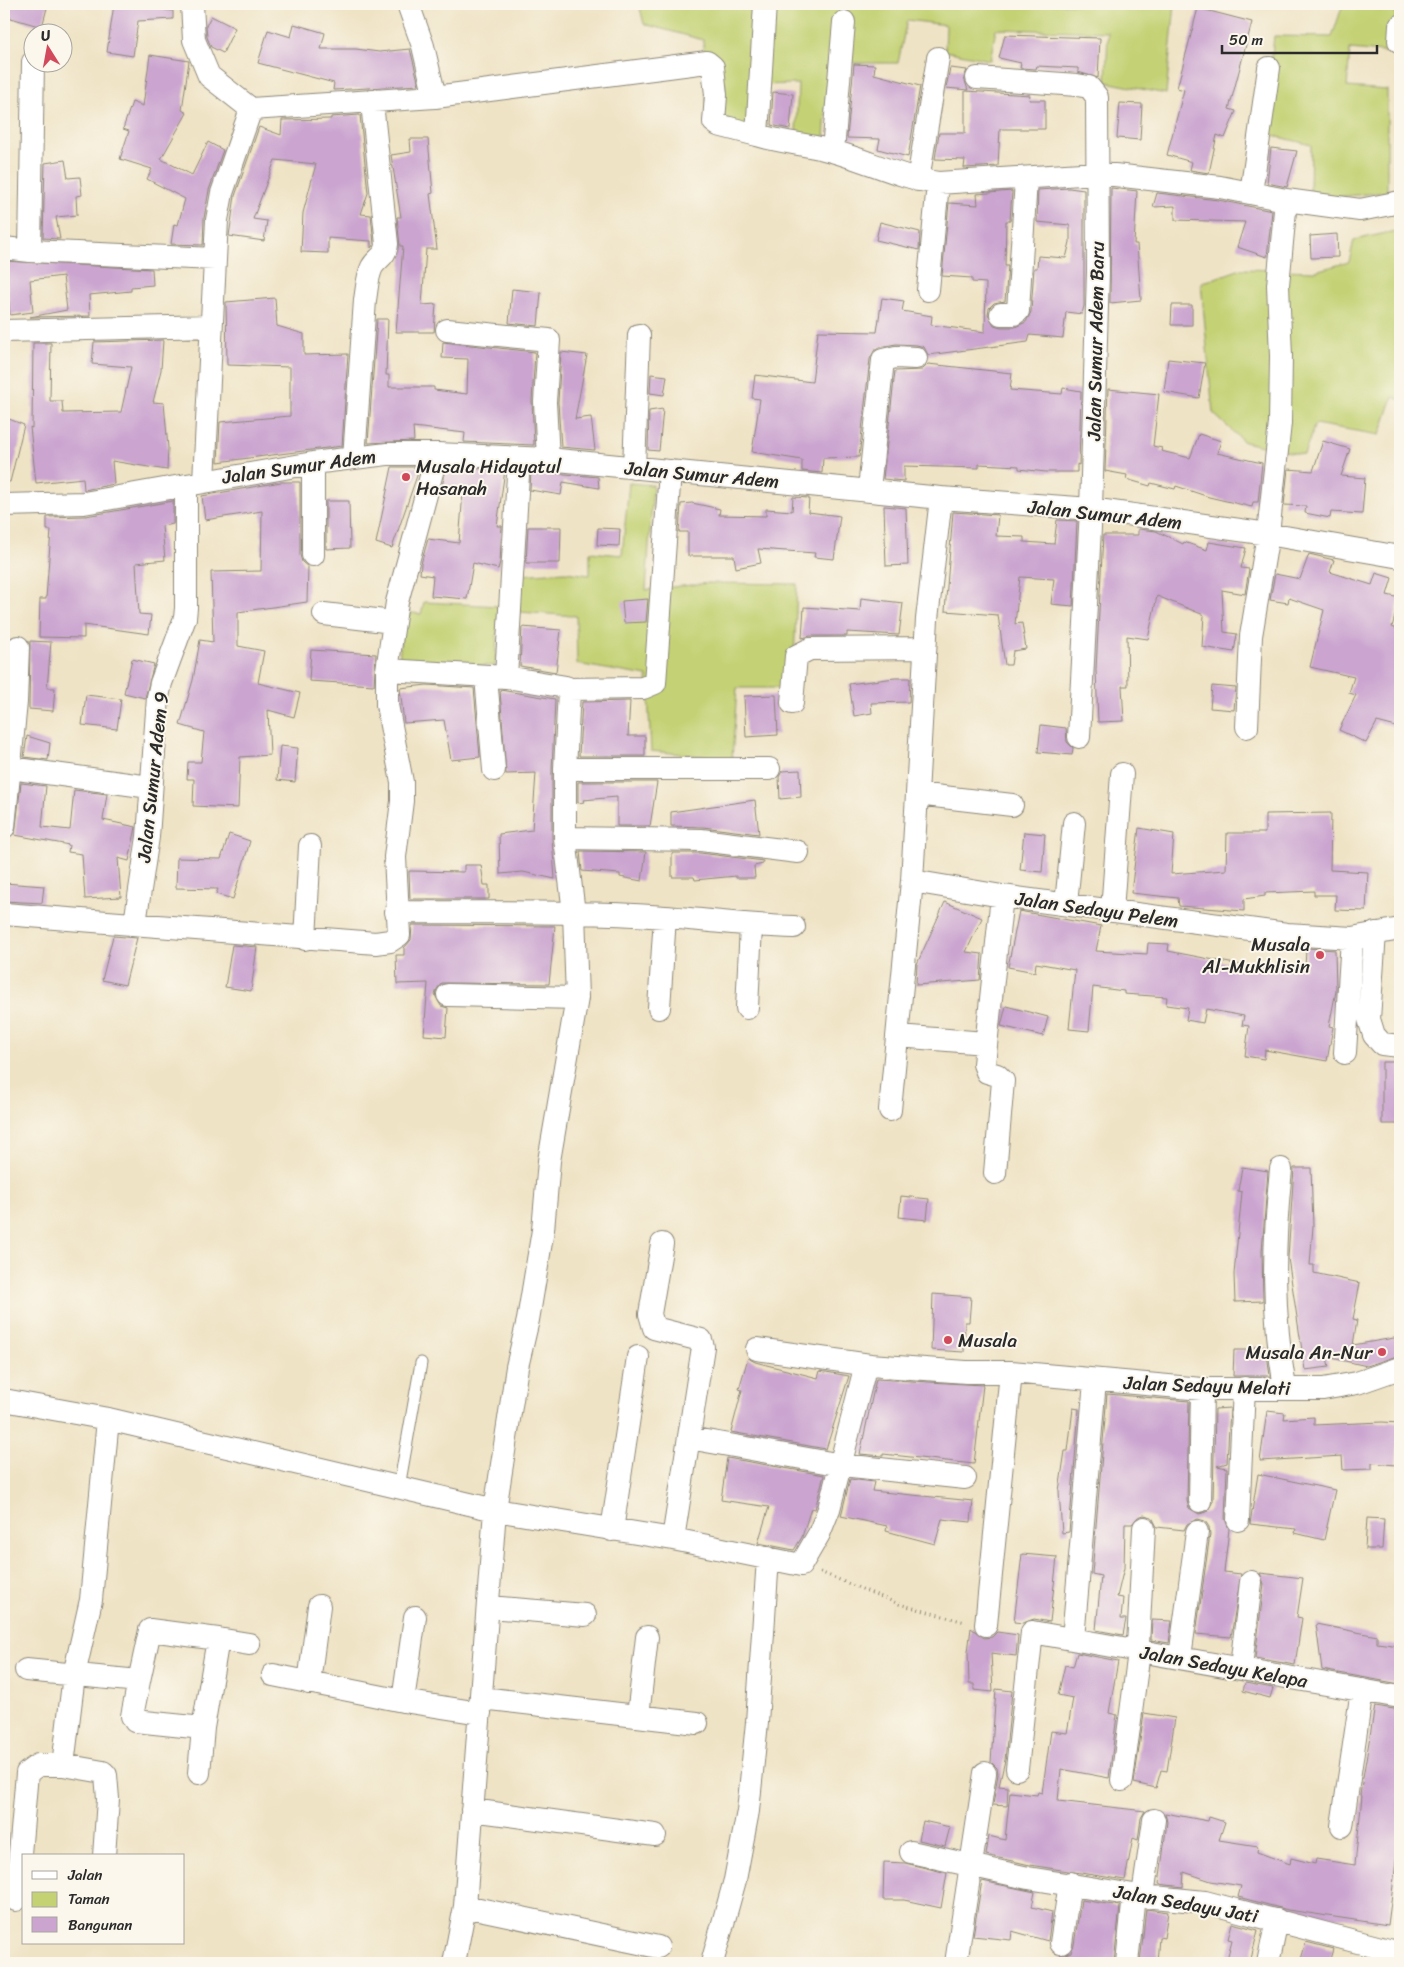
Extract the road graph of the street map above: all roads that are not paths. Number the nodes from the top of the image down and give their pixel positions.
1 (192, 4) edge
2 (408, 4) edge
3 (765, 4) edge
4 (844, 22) dead end
5 (938, 58) dead end
6 (1269, 68) dead end
7 (33, 72) edge
8 (977, 78) dead end
9 (435, 98) junction
10 (372, 103) junction
11 (251, 109) junction
12 (757, 135) junction
13 (833, 152) junction
14 (1097, 173) junction
15 (1026, 179) junction
16 (928, 182) junction
17 (1251, 193) junction
18 (1286, 200) junction
19 (1400, 202) edge
20 (4, 248) edge
21 (30, 251) junction
22 (215, 259) junction
23 (928, 290) dead end
24 (1001, 314) dead end
25 (211, 326) junction
26 (4, 330) edge
27 (447, 330) dead end
28 (639, 335) dead end
29 (916, 358) dead end
30 (437, 454) junction
31 (354, 458) junction
32 (519, 458) junction
33 (548, 459) junction
34 (313, 463) junction
35 (634, 468) junction
36 (670, 471) junction
37 (195, 483) junction
38 (869, 490) junction
39 (941, 498) junction
40 (4, 505) edge
41 (1091, 509) junction
42 (1268, 534) junction
43 (313, 555) dead end
44 (1400, 557) edge
45 (324, 614) dead end
46 (393, 622) junction
47 (18, 647) dead end
48 (925, 648) junction
49 (387, 670) junction
50 (496, 677) junction
51 (568, 689) junction
52 (792, 703) dead end
53 (1247, 727) dead end
54 (1079, 737) dead end
55 (10, 768) junction
56 (565, 768) junction
57 (769, 769) dead end
58 (494, 770) dead end
59 (1122, 774) dead end
60 (150, 786) junction
61 (917, 794) junction
62 (1012, 806) dead end
63 (1074, 823) dead end
64 (4, 827) edge
65 (565, 838) junction
66 (310, 846) dead end
67 (798, 852) dead end
68 (912, 881) junction
69 (1002, 896) junction
70 (1066, 904) junction
71 (1112, 911) junction
72 (396, 912) junction
73 (574, 913) junction
74 (4, 914) edge
75 (665, 917) junction
76 (135, 923) junction
77 (751, 926) junction
78 (794, 927) dead end
79 (1400, 929) edge
80 (1375, 933) junction
81 (1352, 938) junction
82 (305, 939) junction
83 (448, 995) dead end
84 (577, 998) junction
85 (659, 1008) dead end
86 (747, 1008) dead end
87 (898, 1036) junction
88 (985, 1043) junction
89 (1400, 1046) edge
90 (1345, 1053) dead end
91 (890, 1110) dead end
92 (1281, 1168) dead end
93 (995, 1173) dead end
94 (662, 1244) dead end
95 (757, 1349) dead end
96 (638, 1357) dead end
97 (421, 1363) dead end
98 (870, 1365) junction
99 (1400, 1368) edge
100 (1011, 1372) junction
101 (1095, 1381) junction
102 (1244, 1388) junction
103 (1285, 1388) junction
104 (1202, 1389) junction
105 (4, 1400) edge
106 (108, 1419) junction
107 (689, 1438) junction
108 (842, 1465) junction
109 (965, 1478) dead end
110 (399, 1487) junction
111 (1200, 1501) dead end
112 (495, 1510) junction
113 (1238, 1520) dead end
114 (1144, 1528) dead end
115 (612, 1530) junction
116 (1197, 1532) dead end
117 (673, 1540) junction
118 (768, 1564) junction
119 (1251, 1582) dead end
120 (319, 1606) dead end
121 (489, 1606) junction
122 (585, 1615) dead end
123 (415, 1617) dead end
124 (986, 1625) road end
125 (647, 1637) dead end
126 (218, 1639) junction
127 (1073, 1639) junction
128 (249, 1644) dead end
129 (1139, 1652) junction
130 (1180, 1657) junction
131 (1241, 1667) junction
132 (26, 1670) dead end
133 (74, 1675) junction
134 (273, 1675) dead end
135 (139, 1682) junction
136 (309, 1683) junction
137 (1362, 1690) junction
138 (1400, 1696) edge
139 (404, 1701) junction
140 (481, 1706) junction
141 (638, 1716) junction
142 (697, 1723) dead end
143 (203, 1728) junction
144 (62, 1765) junction
145 (1017, 1769) dead end
146 (199, 1772) dead end
147 (985, 1772) dead end
148 (1122, 1780) dead end
149 (472, 1810) junction
150 (1154, 1820) dead end
151 (1342, 1826) dead end
152 (654, 1835) dead end
153 (911, 1852) dead end
154 (104, 1854) edge
155 (970, 1865) junction
156 (1070, 1883) junction
157 (1138, 1895) junction
158 (16, 1900) dead end
159 (464, 1906) junction
160 (1277, 1920) junction
161 (1061, 1943) dead end
162 (658, 1947) dead end
163 (1397, 1956) edge
164 (454, 1963) edge
165 (712, 1963) edge
166 (956, 1963) edge
167 (1127, 1963) edge
168 (1268, 1963) edge

1 - 11 street
2 - 9 street
3 - 12 street
4 - 13 street
5 - 16 street
6 - 17 street
7 - 21 street
8 - 14 street, Jalan Sumur Adem Baru
9 - 10 street
9 - 12 street
10 - 11 street
10 - 31 street
11 - 22 street, Jalan Sumur Adem 9
12 - 13 street
13 - 16 street
14 - 15 street
14 - 17 street
14 - 41 street, Jalan Sumur Adem Baru
15 - 16 street
15 - 24 street
16 - 23 street
17 - 18 street
18 - 19 street
18 - 42 street
20 - 21 street
21 - 22 street
22 - 25 street, Jalan Sumur Adem 9
25 - 26 street
25 - 37 street, Jalan Sumur Adem 9
27 - 33 street
28 - 35 street
29 - 38 street
30 - 31 street, Jalan Sumur Adem
30 - 32 street, Jalan Sumur Adem
30 - 46 street
31 - 34 street, Jalan Sumur Adem
32 - 33 street, Jalan Sumur Adem
32 - 50 street
33 - 35 street, Jalan Sumur Adem
34 - 37 street, Jalan Sumur Adem
34 - 43 street
35 - 36 street, Jalan Sumur Adem
36 - 38 street, Jalan Sumur Adem
36 - 51 street
37 - 40 street, Jalan Sumur Adem
37 - 60 street, Jalan Sumur Adem 9
38 - 39 street, Jalan Sumur Adem
39 - 41 street, Jalan Sumur Adem
39 - 48 street
41 - 42 street, Jalan Sumur Adem
41 - 54 street, Jalan Sumur Adem Baru
42 - 44 street, Jalan Sumur Adem
42 - 53 street
45 - 46 street
46 - 49 street
47 - 55 street
48 - 52 street
48 - 61 street
49 - 50 street
49 - 72 street
50 - 51 street
50 - 58 street
51 - 56 street
55 - 60 street
55 - 64 street
56 - 57 street
56 - 65 street
59 - 71 street
60 - 76 street, Jalan Sumur Adem 9
61 - 62 street
61 - 68 street
63 - 70 street
65 - 67 street
65 - 73 street
66 - 82 street
68 - 69 street, Jalan Sedayu Pelem
68 - 87 street
69 - 70 street, Jalan Sedayu Pelem
69 - 88 street
70 - 71 street, Jalan Sedayu Pelem
71 - 81 street, Jalan Sedayu Pelem
72 - 73 street
72 - 82 street
73 - 75 street
73 - 84 street
74 - 76 street
75 - 77 street
75 - 85 street
76 - 82 street
77 - 78 street
77 - 86 street
79 - 80 street, Jalan Sedayu Pelem
80 - 81 street, Jalan Sedayu Pelem
80 - 89 street
81 - 90 street
83 - 84 street
84 - 112 street
87 - 88 street
87 - 91 street
88 - 93 street
92 - 103 street
94 - 107 street
95 - 98 street, Jalan Sedayu Melati
96 - 115 street
97 - 110 lane
98 - 100 street, Jalan Sedayu Melati
98 - 108 street
99 - 103 street, Jalan Sedayu Melati
100 - 101 street, Jalan Sedayu Melati
100 - 124 street
101 - 104 street, Jalan Sedayu Melati
101 - 127 street
102 - 103 street, Jalan Sedayu Melati
102 - 104 street, Jalan Sedayu Melati
102 - 113 street
104 - 111 street
105 - 106 street
106 - 110 street
106 - 133 street
107 - 108 street
107 - 117 street
108 - 109 street
108 - 118 street
110 - 112 street
112 - 115 street
112 - 121 street
114 - 129 street
115 - 117 street
116 - 130 street
117 - 118 street
118 - 165 street
119 - 131 street
120 - 136 street
121 - 122 street
121 - 140 street
123 - 139 street
125 - 141 street
126 - 128 street
126 - 135 street
126 - 143 street
127 - 129 street, Jalan Sedayu Kelapa
127 - 145 street, Jalan Sedayu Kelapa
129 - 130 street, Jalan Sedayu Kelapa
129 - 148 street
130 - 131 street, Jalan Sedayu Kelapa
131 - 137 street, Jalan Sedayu Kelapa
132 - 133 street
133 - 135 street
133 - 144 street
134 - 136 street
135 - 143 street
136 - 139 street
137 - 138 street, Jalan Sedayu Kelapa
137 - 151 street
139 - 140 street
140 - 141 street
140 - 149 street
141 - 142 street
143 - 146 street
144 - 154 street
144 - 158 street
147 - 155 street
149 - 152 street
149 - 159 street
150 - 157 street
153 - 155 street, Jalan Sedayu Jati
155 - 156 street, Jalan Sedayu Jati
155 - 166 street
156 - 157 street, Jalan Sedayu Jati
156 - 161 street
157 - 160 street, Jalan Sedayu Jati
157 - 167 street
159 - 162 street
159 - 164 street
160 - 163 street, Jalan Sedayu Jati
160 - 168 street

